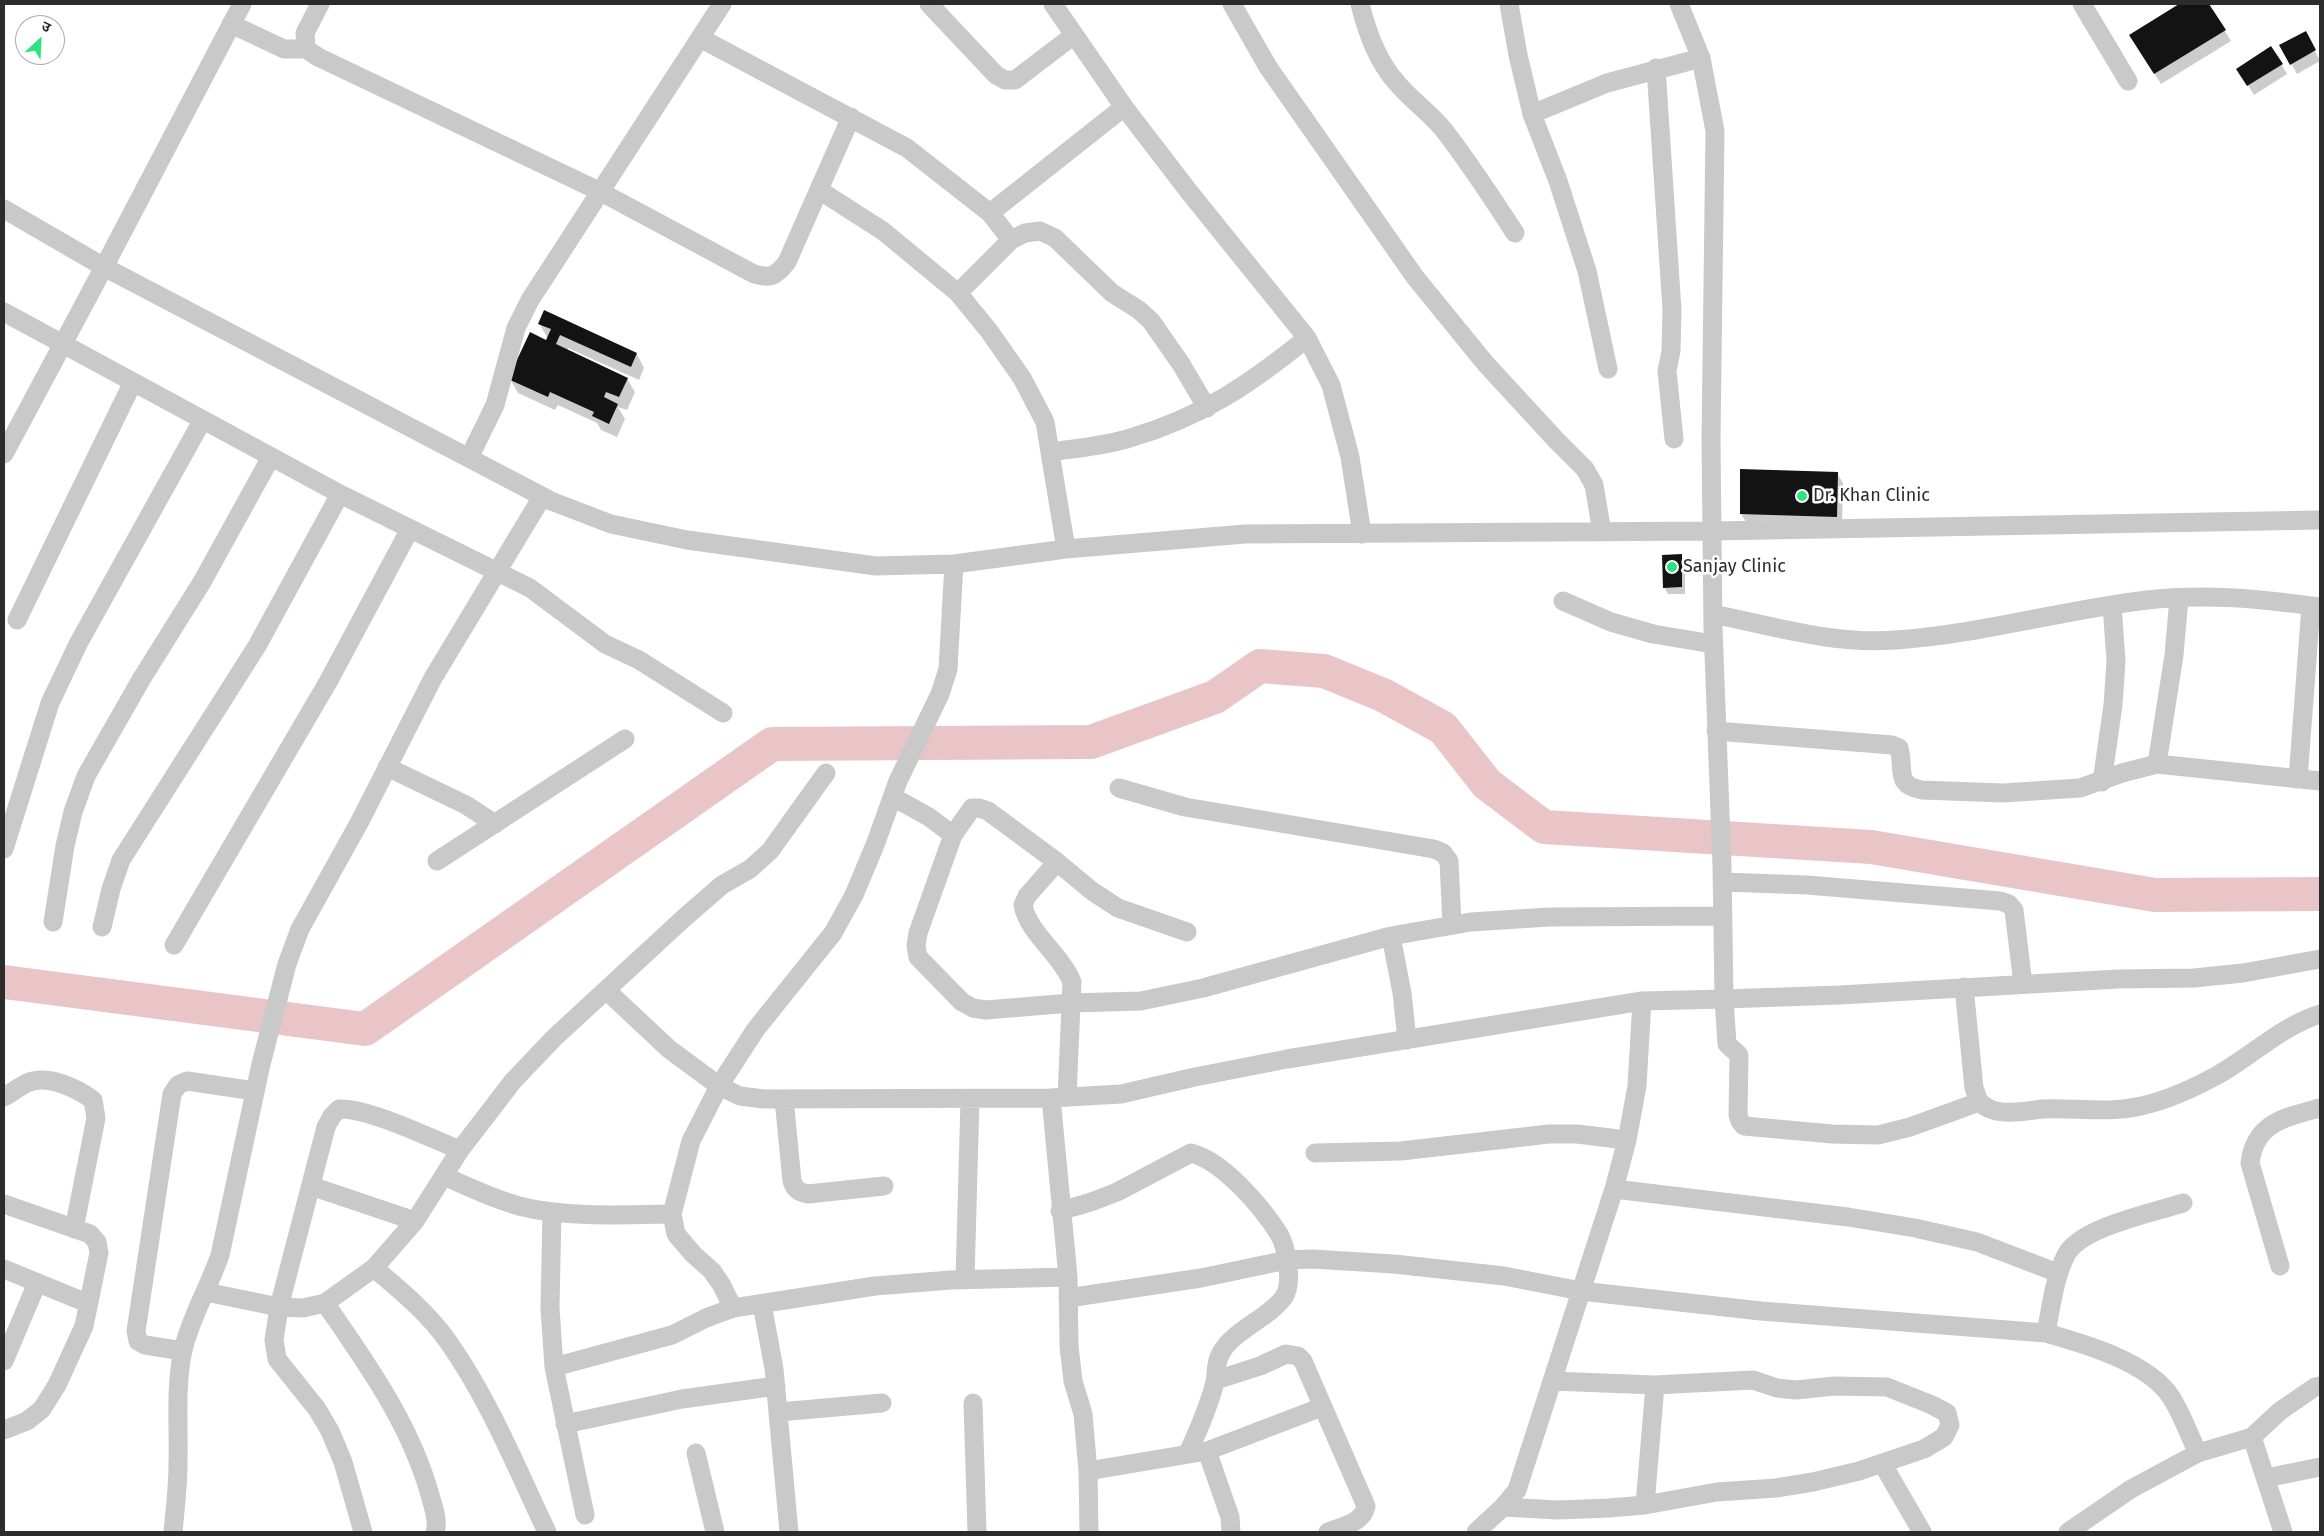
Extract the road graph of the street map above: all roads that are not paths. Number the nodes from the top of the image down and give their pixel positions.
1 (242, 4) edge
2 (320, 4) edge
3 (722, 4) edge
4 (929, 4) edge
5 (1053, 4) edge
6 (1232, 4) edge
7 (1360, 4) edge
8 (1509, 4) edge
9 (1679, 4) edge
10 (2082, 4) edge
11 (231, 24) junction
12 (1074, 35) junction
13 (700, 38) junction
14 (306, 49) junction
15 (1701, 58) junction
16 (1656, 68) junction
17 (2128, 81) dead end
18 (1124, 107) junction
19 (1532, 114) junction
20 (851, 117) junction
21 (819, 190) junction
22 (599, 191) junction
23 (4, 209) edge
24 (990, 213) junction
25 (1515, 233) dead end
26 (1011, 240) junction
27 (104, 267) junction
28 (958, 293) junction
29 (4, 312) edge
30 (1307, 338) junction
31 (63, 343) junction
32 (1608, 369) dead end
33 (133, 382) junction
34 (1207, 408) junction
35 (202, 421) junction
36 (1674, 439) dead end
37 (1052, 452) junction
38 (4, 454) edge
39 (271, 457) junction
40 (469, 458) junction
41 (340, 494) junction
42 (542, 496) junction
43 (2320, 520) edge
44 (410, 529) junction
45 (1713, 531) junction
46 (1602, 532) junction
47 (1362, 534) junction
48 (1066, 549) junction
49 (954, 564) junction
50 (499, 571) junction
51 (2179, 598) junction
52 (1563, 601) dead end
53 (2112, 605) junction
54 (2316, 607) edge
55 (1713, 614) junction
56 (17, 620) dead end
57 (1713, 644) junction
58 (723, 713) dead end
59 (1716, 731) junction
60 (625, 739) dead end
61 (2157, 764) junction
62 (387, 767) junction
63 (826, 773) dead end
64 (2298, 779) junction
65 (2320, 781) edge
66 (2102, 782) junction
67 (1119, 788) dead end
68 (895, 789) junction
69 (494, 824) junction
70 (953, 836) junction
71 (4, 849) edge
72 (437, 861) dead end
73 (1058, 862) junction
74 (1722, 874) junction
75 (1723, 916) junction
76 (53, 922) dead end
77 (1452, 925) junction
78 (102, 927) dead end
79 (1187, 932) dead end
80 (1391, 936) junction
81 (174, 945) dead end
82 (2320, 959) edge
83 (2023, 984) junction
84 (1964, 987) junction
85 (606, 990) junction
86 (1724, 999) junction
87 (1642, 1001) junction
88 (1071, 1003) junction
89 (2320, 1014) edge
90 (1408, 1040) junction
91 (719, 1086) junction
92 (255, 1091) junction
93 (4, 1097) edge
94 (1059, 1098) junction
95 (784, 1099) junction
96 (970, 1099) junction
97 (1979, 1102) junction
98 (2320, 1108) edge
99 (1627, 1140) junction
100 (460, 1150) junction
101 (1315, 1153) dead end
102 (444, 1176) junction
103 (311, 1186) junction
104 (884, 1186) dead end
105 (1614, 1189) junction
106 (2183, 1203) dead end
107 (4, 1204) edge
108 (1060, 1211) junction
109 (552, 1212) junction
110 (672, 1214) junction
111 (415, 1221) junction
112 (74, 1229) junction
113 (1287, 1260) junction
114 (2280, 1266) dead end
115 (374, 1268) junction
116 (4, 1269) edge
117 (2058, 1273) junction
118 (1068, 1277) junction
119 (965, 1279) junction
120 (37, 1282) junction
121 (1581, 1291) junction
122 (206, 1292) junction
123 (1068, 1298) junction
124 (87, 1303) junction
125 (325, 1303) junction
126 (762, 1304) junction
127 (279, 1307) junction
128 (734, 1308) junction
129 (2046, 1334) junction
130 (183, 1351) junction
131 (4, 1361) edge
132 (554, 1367) junction
133 (1216, 1380) junction
134 (1552, 1381) junction
135 (1655, 1385) junction
136 (2319, 1385) edge
137 (776, 1386) junction
138 (882, 1403) dead end
139 (973, 1403) dead end
140 (1322, 1407) junction
141 (779, 1412) junction
142 (565, 1424) junction
143 (4, 1430) edge
144 (2252, 1437) junction
145 (1207, 1451) junction
146 (696, 1452) dead end
147 (1188, 1452) junction
148 (2198, 1453) junction
149 (1882, 1463) junction
150 (2320, 1467) edge
151 (1088, 1472) junction
152 (2266, 1478) junction
153 (1645, 1505) junction
154 (1503, 1507) junction
155 (585, 1515) dead end
156 (173, 1532) edge
157 (362, 1532) edge
158 (435, 1532) edge
159 (547, 1532) edge
160 (716, 1532) edge
161 (789, 1532) edge
162 (977, 1532) edge
163 (1089, 1532) edge
164 (1231, 1532) edge
165 (1328, 1532) edge
166 (1476, 1532) edge
167 (1922, 1532) edge
168 (2068, 1532) edge
169 (2283, 1532) edge

1 - 11 street
2 - 14 street
3 - 13 street
4 - 12 street
5 - 12 street
6 - 46 street
7 - 25 street
8 - 19 street
9 - 15 street
10 - 17 street
11 - 14 street
11 - 27 street
12 - 18 street
13 - 20 street
13 - 22 street
14 - 22 street
15 - 16 street
15 - 45 street
16 - 19 street
16 - 36 street
18 - 24 street
18 - 30 street
19 - 32 street
20 - 21 street
20 - 24 street
21 - 22 street
21 - 28 street
22 - 40 street
23 - 27 street
24 - 26 street
26 - 28 street
26 - 34 street
27 - 31 street
27 - 40 street
28 - 37 street
29 - 31 street
30 - 34 street
30 - 47 street
31 - 33 street
31 - 38 street
33 - 35 street
33 - 56 street
34 - 37 street
35 - 39 street
35 - 71 street
37 - 48 street
39 - 41 street
39 - 76 street
40 - 42 street
41 - 44 street
41 - 78 street
42 - 49 street
42 - 50 street
43 - 45 street
44 - 50 street
44 - 81 street
45 - 46 street
45 - 55 street
46 - 47 street
47 - 48 street
48 - 49 street
49 - 68 street
50 - 58 street
50 - 62 street
51 - 53 street
51 - 54 street
51 - 61 street
52 - 57 street
53 - 55 street
53 - 66 street
54 - 64 street
55 - 57 street
57 - 59 street
59 - 66 street
59 - 74 street
60 - 69 street
61 - 64 street
61 - 66 street
62 - 69 street
62 - 92 street
63 - 85 street
64 - 65 street
67 - 77 street
68 - 70 street
68 - 91 street
69 - 72 street
70 - 73 street
70 - 88 street
73 - 79 street
73 - 88 street
74 - 75 street
74 - 83 street
75 - 77 street
75 - 86 street
77 - 80 street
80 - 88 street
80 - 90 street
82 - 83 street
83 - 84 street
84 - 86 street
84 - 97 street
85 - 91 street
85 - 100 street
86 - 87 street
86 - 97 street
87 - 90 street
87 - 99 street
88 - 94 street
89 - 97 street
90 - 94 street
91 - 95 street
91 - 110 street
92 - 122 street
92 - 130 street
93 - 112 street
94 - 96 street
94 - 108 street
95 - 96 street
95 - 104 street
96 - 119 street
98 - 114 street
99 - 101 street
99 - 105 street
100 - 102 street
100 - 103 street
102 - 109 street
102 - 111 street
103 - 111 street
103 - 127 street
105 - 117 street
105 - 121 street
106 - 117 street
107 - 112 street
108 - 113 street
108 - 118 street
109 - 110 street
109 - 132 street
110 - 128 street
111 - 115 street
112 - 124 street
113 - 121 street
113 - 123 street
113 - 133 street
115 - 125 street
115 - 159 street
116 - 120 street
117 - 129 street
118 - 119 street
118 - 123 street
119 - 126 street
120 - 124 street
120 - 131 street
121 - 129 street
121 - 134 street
122 - 127 street
122 - 130 street
123 - 151 street
124 - 143 street
125 - 127 street
125 - 158 street
126 - 128 street
126 - 137 street
127 - 157 street
128 - 132 street
129 - 148 street
130 - 156 street
132 - 142 street
133 - 140 street
133 - 147 street
134 - 135 street
134 - 154 street
135 - 149 street
135 - 153 street
136 - 144 street
137 - 141 street
137 - 142 street
138 - 141 street
139 - 162 street
140 - 145 street
140 - 165 street
141 - 161 street
142 - 155 street
144 - 148 street
144 - 152 street
145 - 147 street
145 - 164 street
146 - 160 street
147 - 151 street
148 - 168 street
149 - 153 street
149 - 167 street
150 - 152 street
151 - 163 street
152 - 169 street
153 - 154 street
154 - 166 street

